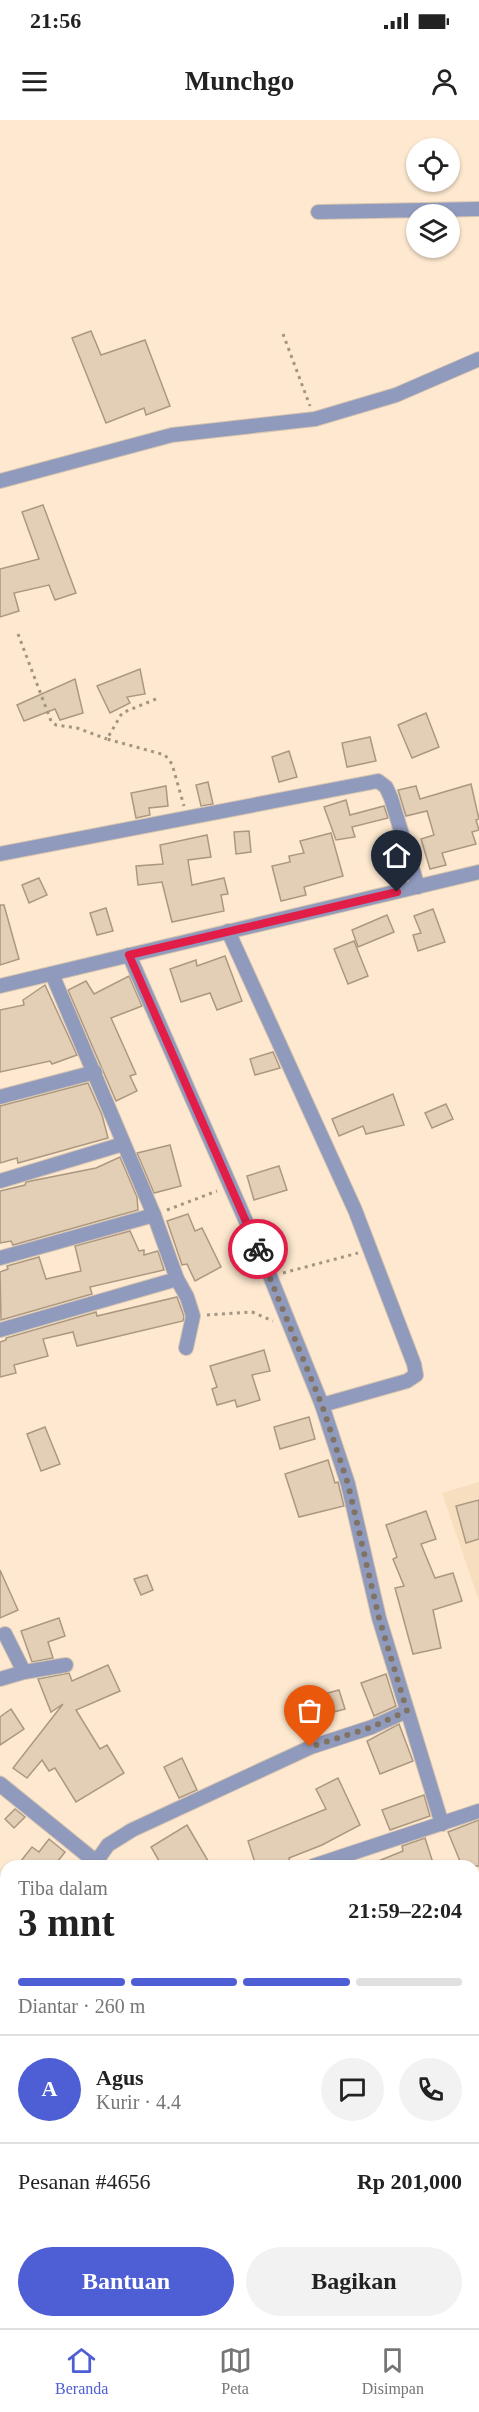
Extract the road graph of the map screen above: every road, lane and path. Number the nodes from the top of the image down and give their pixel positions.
1 (479, 209) edge
2 (318, 212) dead end
3 (283, 334) dead end
4 (479, 359) edge
5 (315, 419) junction
6 (0, 481) edge
7 (18, 634) dead end
8 (156, 699) dead end
9 (107, 740) junction
10 (187, 817) junction
11 (0, 854) edge
12 (479, 872) edge
13 (418, 887) junction
14 (228, 930) junction
15 (129, 955) junction
16 (52, 974) junction
17 (0, 986) edge
18 (95, 1072) junction
19 (0, 1097) edge
20 (123, 1144) junction
21 (0, 1181) edge
22 (230, 1186) junction
23 (154, 1215) junction
24 (371, 1250) junction
25 (0, 1258) edge
26 (270, 1276) junction
27 (177, 1279) junction
28 (194, 1316) junction
29 (289, 1322) junction
30 (0, 1330) edge
31 (186, 1348) dead end
32 (322, 1405) junction
33 (5, 1634) dead end
34 (66, 1665) dead end
35 (24, 1672) junction
36 (0, 1679) edge
37 (407, 1711) junction
38 (0, 1784) edge
39 (479, 1811) edge
40 (442, 1824) junction
41 (94, 1860) edge
42 (101, 1860) edge
43 (331, 1860) edge

1 - 2 street
3 - 5 path
4 - 5 street
5 - 6 street
7 - 9 path
8 - 9 path
9 - 10 path
10 - 11 street
10 - 13 street
12 - 13 street
13 - 14 street
14 - 15 street
14 - 24 street
15 - 16 street
15 - 22 street
16 - 17 street
16 - 18 street
18 - 19 street
18 - 20 street
20 - 21 street
20 - 23 street
22 - 23 path
22 - 26 street
23 - 25 street
23 - 27 street
24 - 26 path
24 - 32 street
26 - 29 street
27 - 28 street
27 - 30 street
28 - 29 path
28 - 31 street
29 - 32 street
32 - 37 street
33 - 35 street
34 - 35 street
35 - 36 street
37 - 40 street
37 - 42 street
38 - 41 street
39 - 40 street
40 - 43 street

